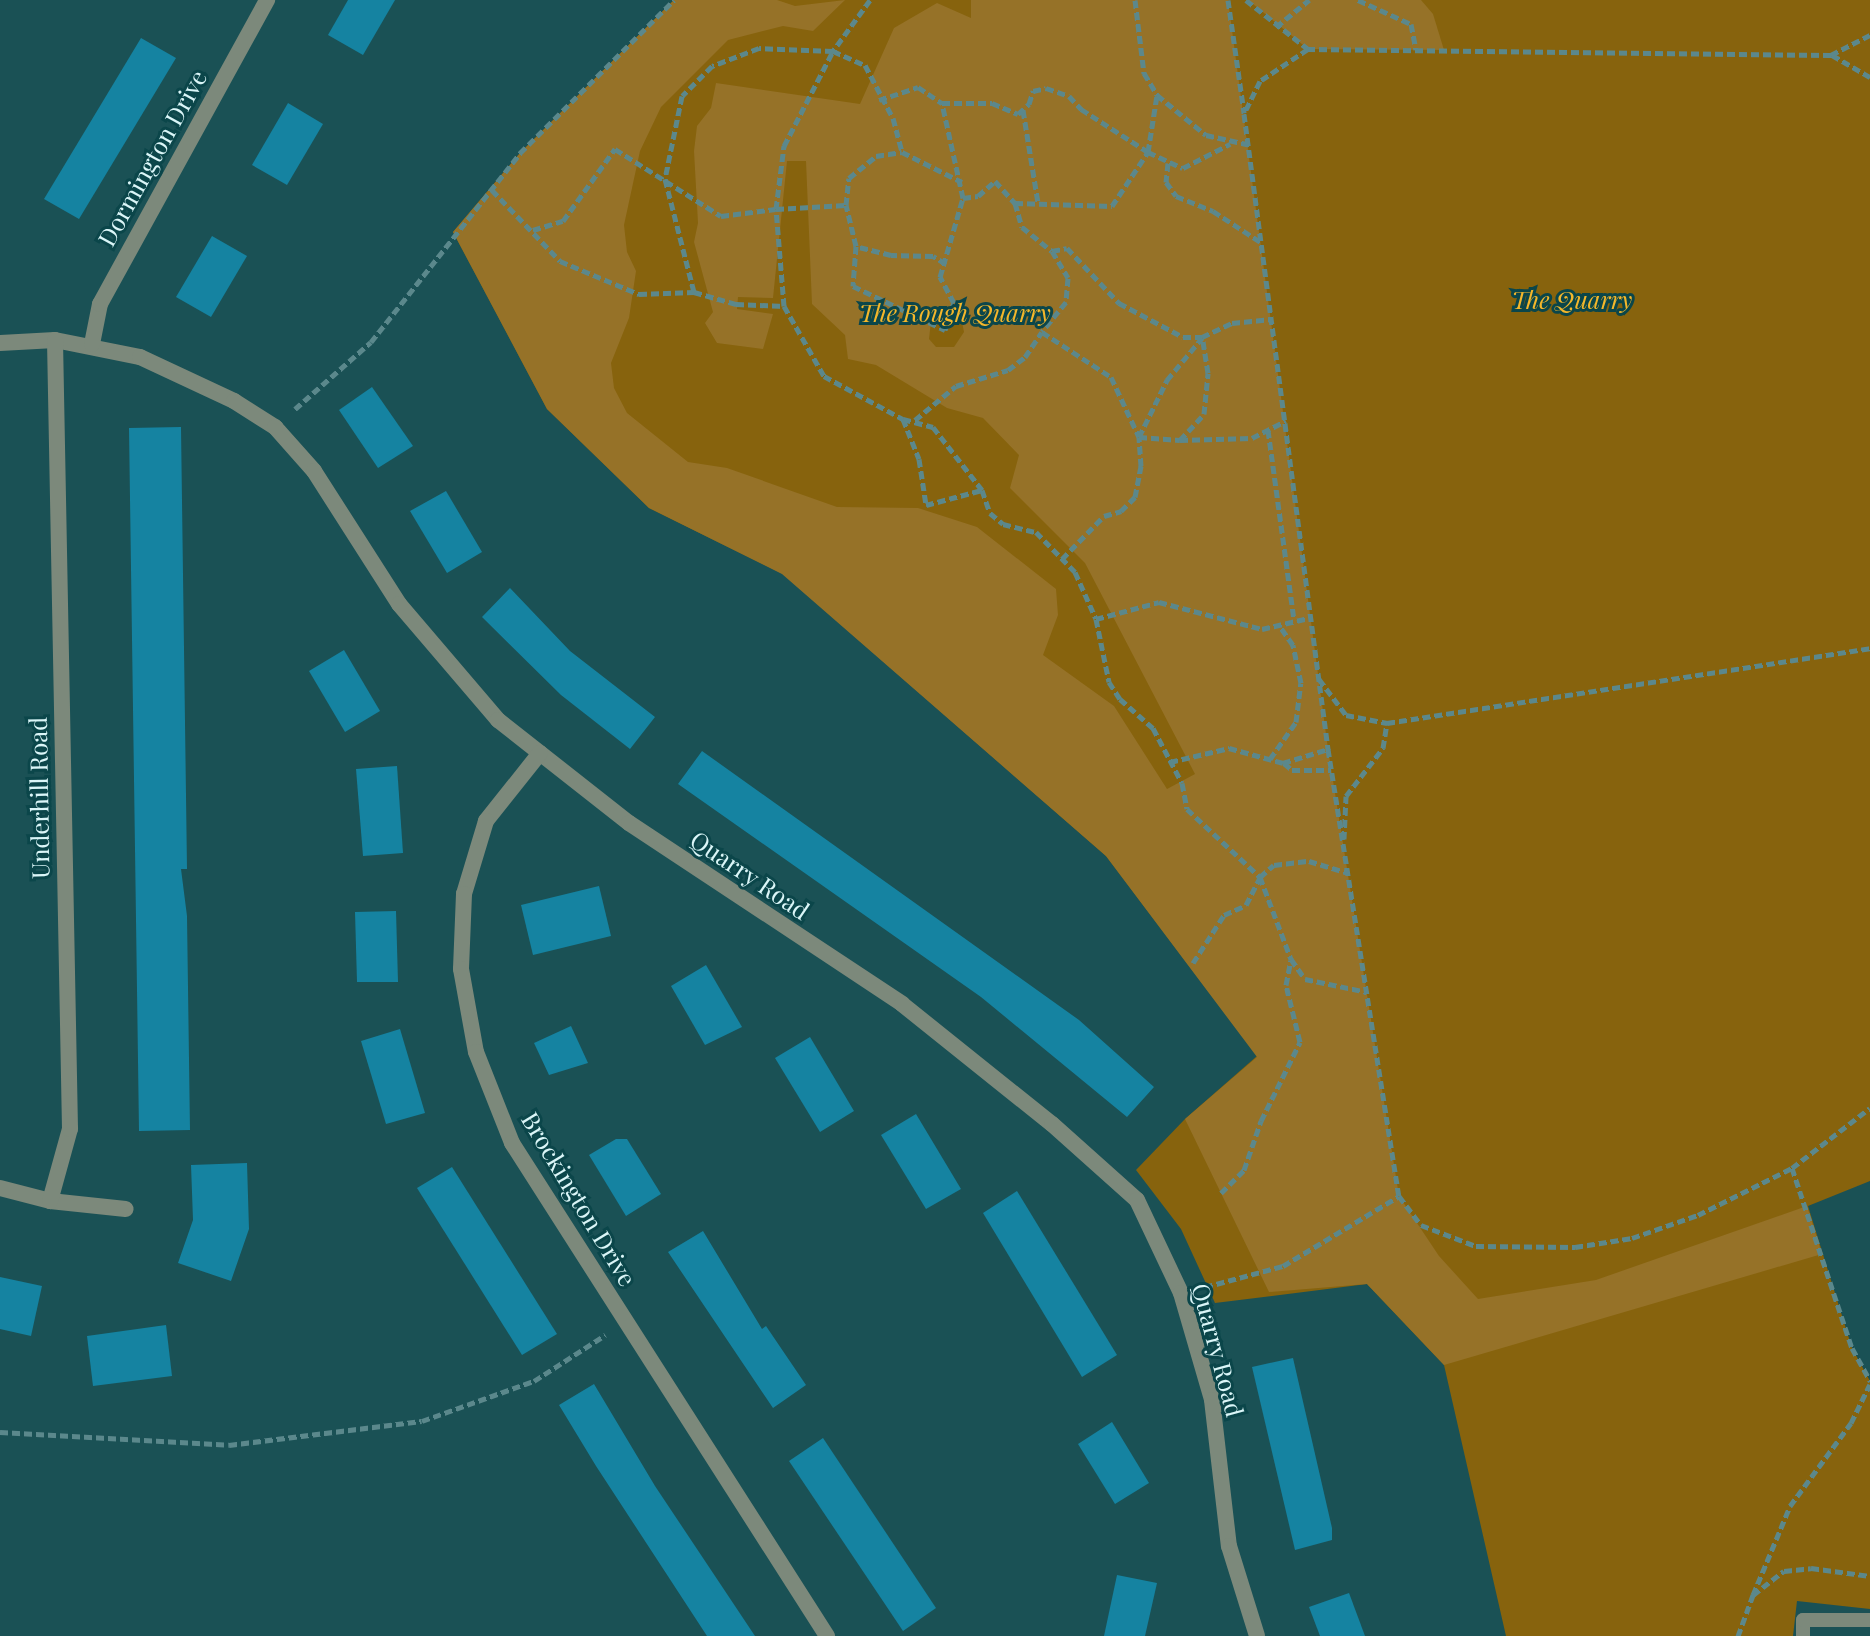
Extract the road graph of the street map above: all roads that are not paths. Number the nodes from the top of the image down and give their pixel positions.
1 (264, 1) edge
2 (55, 340) junction
3 (0, 343) edge
4 (92, 344) junction
5 (540, 753) junction
6 (0, 1188) edge
7 (50, 1201) junction
8 (126, 1209) dead end
9 (1870, 1620) edge
10 (827, 1636) edge
11 (1257, 1636) edge
12 (1803, 1636) edge

1 - 4 street, Dormington Drive
2 - 3 street, Quarry Road
2 - 4 street, Quarry Road
2 - 7 street, Underhill Road
4 - 5 street, Quarry Road
5 - 10 street, Brockington Drive
5 - 11 street, Quarry Road
6 - 7 street
7 - 8 street
9 - 12 lane

